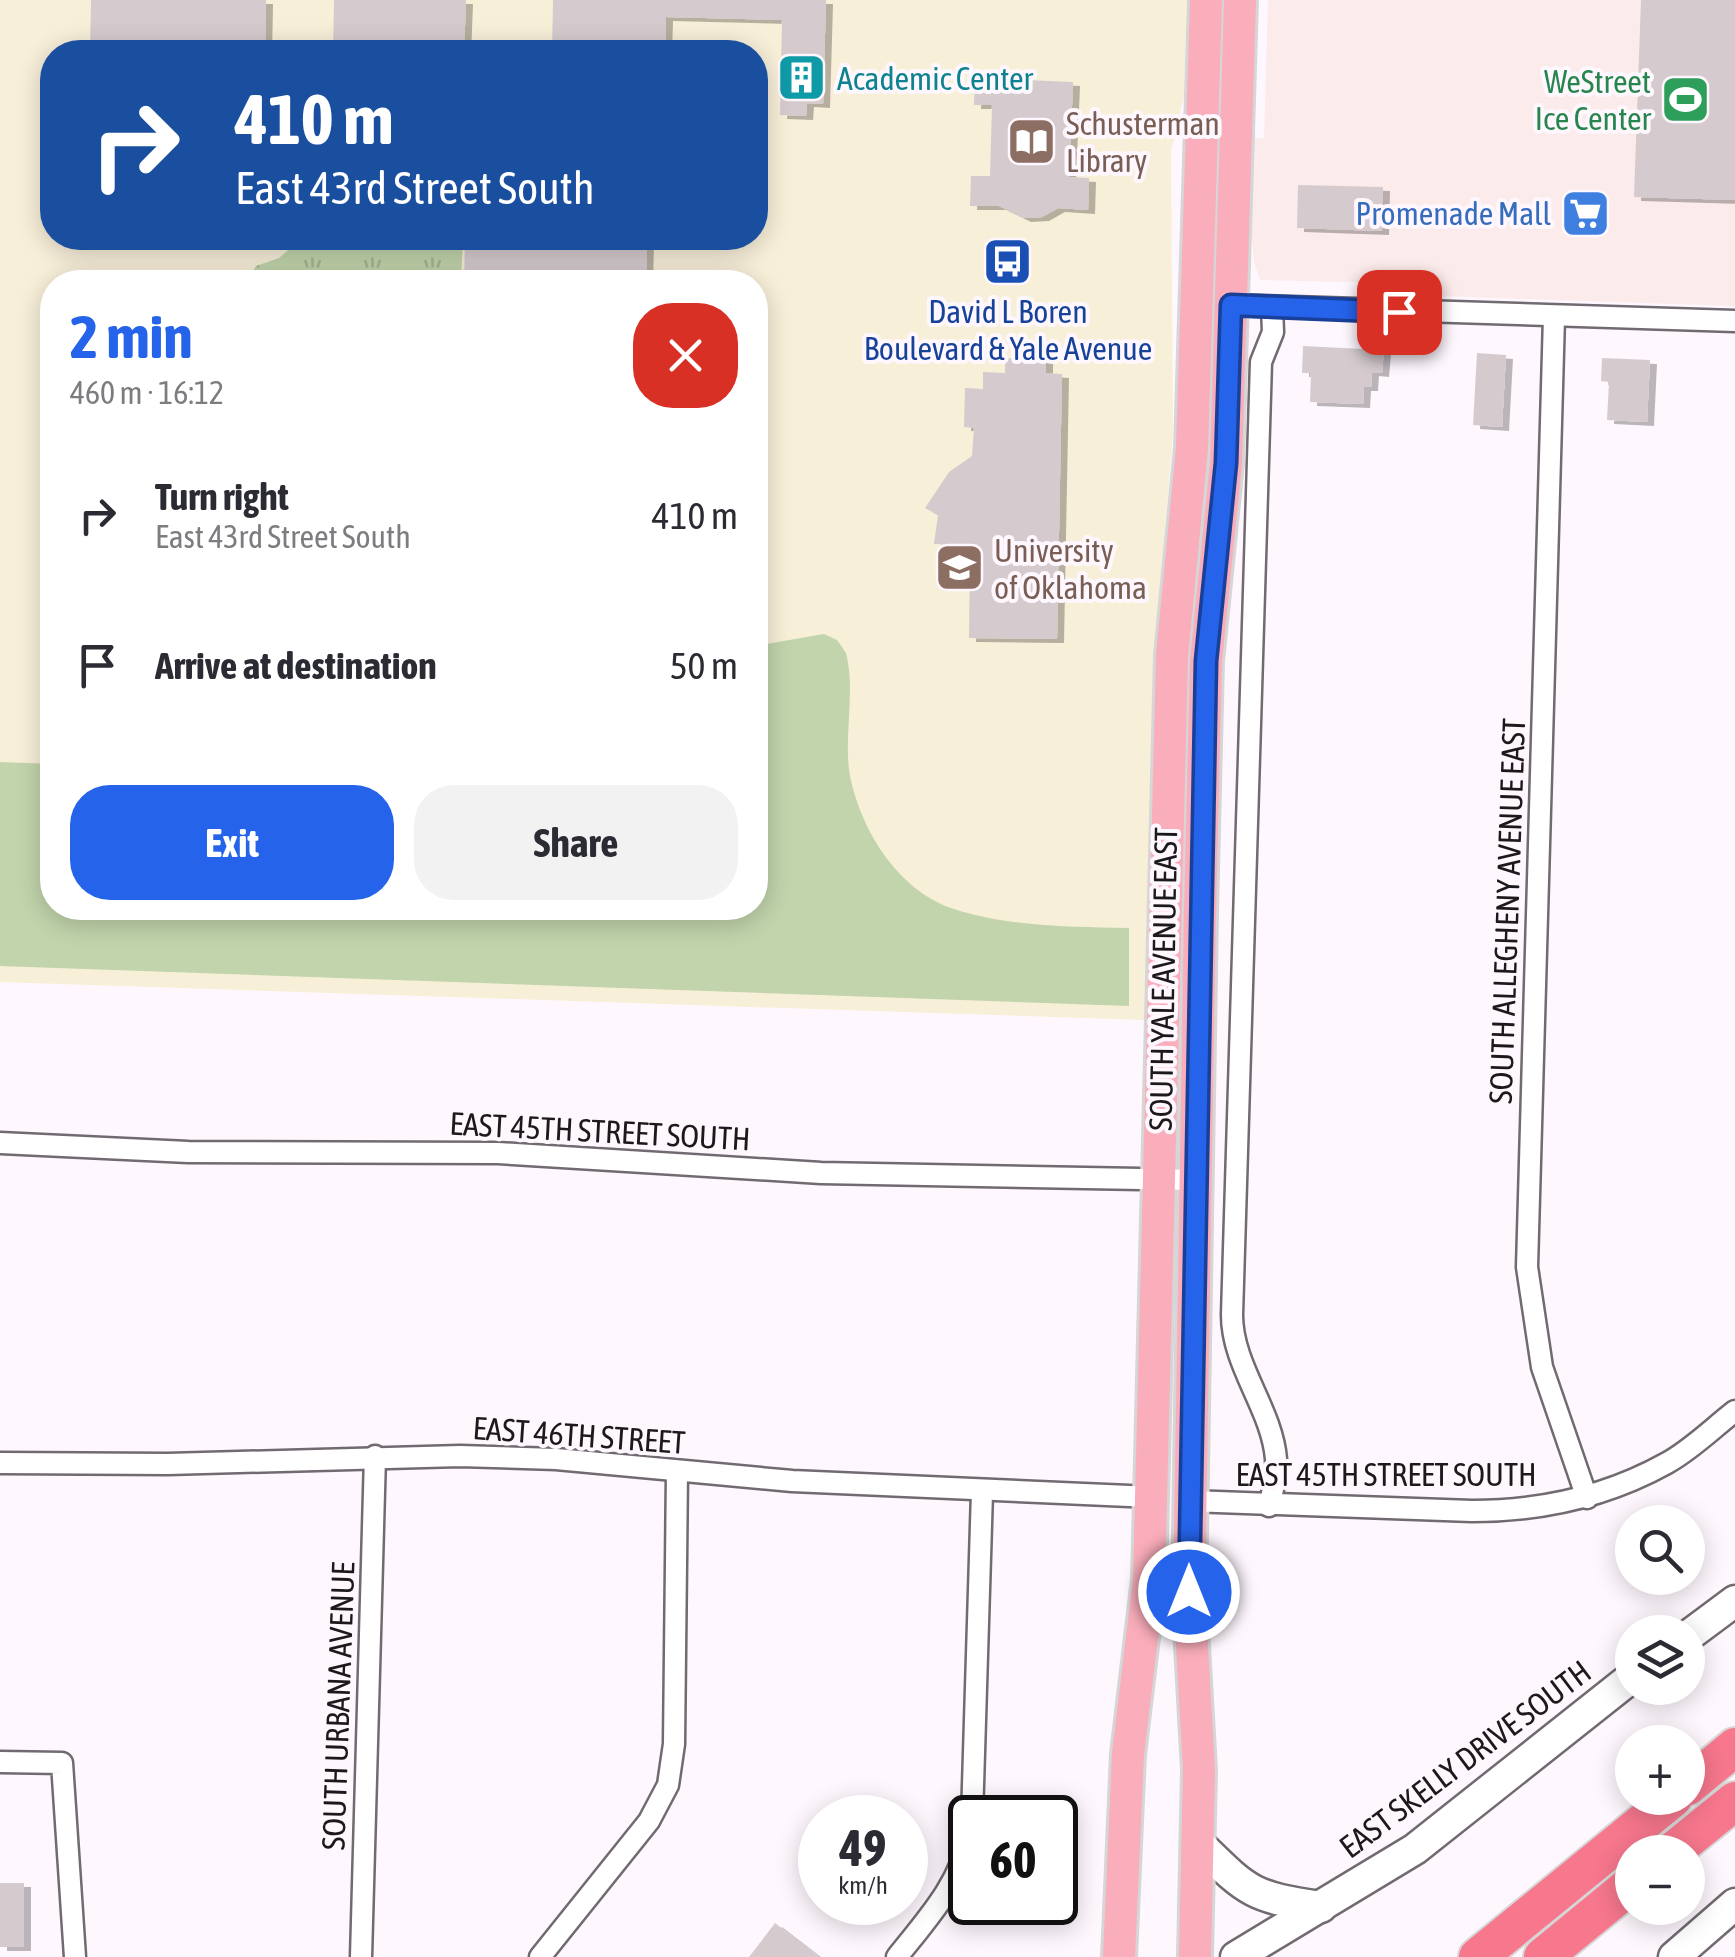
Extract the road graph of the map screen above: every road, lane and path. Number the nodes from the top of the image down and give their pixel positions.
1 (1206, 0) edge
2 (1240, 0) edge
3 (1196, 302) junction
4 (1231, 305) junction
5 (1272, 307) junction
6 (1554, 317) junction
7 (1735, 321) edge
8 (1164, 911) junction
9 (1200, 912) junction
10 (0, 1143) edge
11 (1159, 1179) junction
12 (1196, 1180) junction
13 (1735, 1410) edge
14 (374, 1456) junction
15 (0, 1463) edge
16 (677, 1472) junction
17 (982, 1492) junction
18 (1152, 1497) junction
19 (1586, 1498) junction
20 (1190, 1501) junction
21 (1269, 1506) junction
22 (1735, 1601) edge
23 (1705, 1623) edge
24 (1615, 1690) edge
25 (1735, 1747) edge
26 (0, 1762) edge
27 (1705, 1772) edge
28 (973, 1795) edge
29 (1735, 1801) edge
30 (1652, 1815) edge
31 (1693, 1835) edge
32 (1198, 1843) junction
33 (948, 1891) edge
34 (1615, 1898) edge
35 (1735, 1904) edge
36 (1321, 1906) junction
37 (1283, 1928) junction
38 (75, 1957) edge
39 (361, 1957) edge
40 (540, 1957) edge
41 (897, 1957) edge
42 (1118, 1957) edge
43 (1194, 1957) edge
44 (1236, 1957) edge
45 (1272, 1957) edge
46 (1478, 1957) edge
47 (1543, 1957) edge
48 (1674, 1957) edge

1 - 3 main road, SOUTH YALE AVENUE EAST
2 - 4 main road, SOUTH YALE AVENUE EAST
3 - 4 main road
3 - 8 main road, SOUTH YALE AVENUE EAST
4 - 5 street
4 - 9 main road, SOUTH YALE AVENUE EAST
5 - 6 street
5 - 21 street
6 - 7 street
6 - 19 street, SOUTH ALLEGHENY AVENUE EAST
8 - 9 main road
8 - 11 main road, SOUTH YALE AVENUE EAST
9 - 12 main road, SOUTH YALE AVENUE EAST
10 - 11 street, EAST 45TH STREET SOUTH
11 - 12 street, EAST 45TH STREET SOUTH
11 - 18 main road, SOUTH YALE AVENUE EAST
12 - 20 main road, SOUTH YALE AVENUE EAST
13 - 19 street, EAST 45TH STREET SOUTH
14 - 15 street, EAST 46TH STREET
14 - 16 street, EAST 46TH STREET
14 - 39 street, SOUTH URBANA AVENUE
16 - 17 street, EAST 46TH STREET
16 - 40 street
17 - 18 street, EAST 46TH STREET
17 - 28 street
18 - 20 main road
18 - 42 main road, SOUTH YALE AVENUE EAST
19 - 21 street, EAST 45TH STREET SOUTH
20 - 21 street, EAST 45TH STREET SOUTH
20 - 32 main road, SOUTH YALE AVENUE EAST
22 - 23 main road
24 - 36 main road, EAST SKELLY DRIVE SOUTH
25 - 27 highway
26 - 38 street
29 - 31 highway
30 - 46 highway
32 - 36 main road
32 - 43 main road, SOUTH YALE AVENUE EAST
33 - 41 street
34 - 47 highway
35 - 48 main road
36 - 37 main road, EAST SKELLY DRIVE SOUTH
37 - 44 main road, EAST SKELLY DRIVE SOUTH
37 - 45 main road

